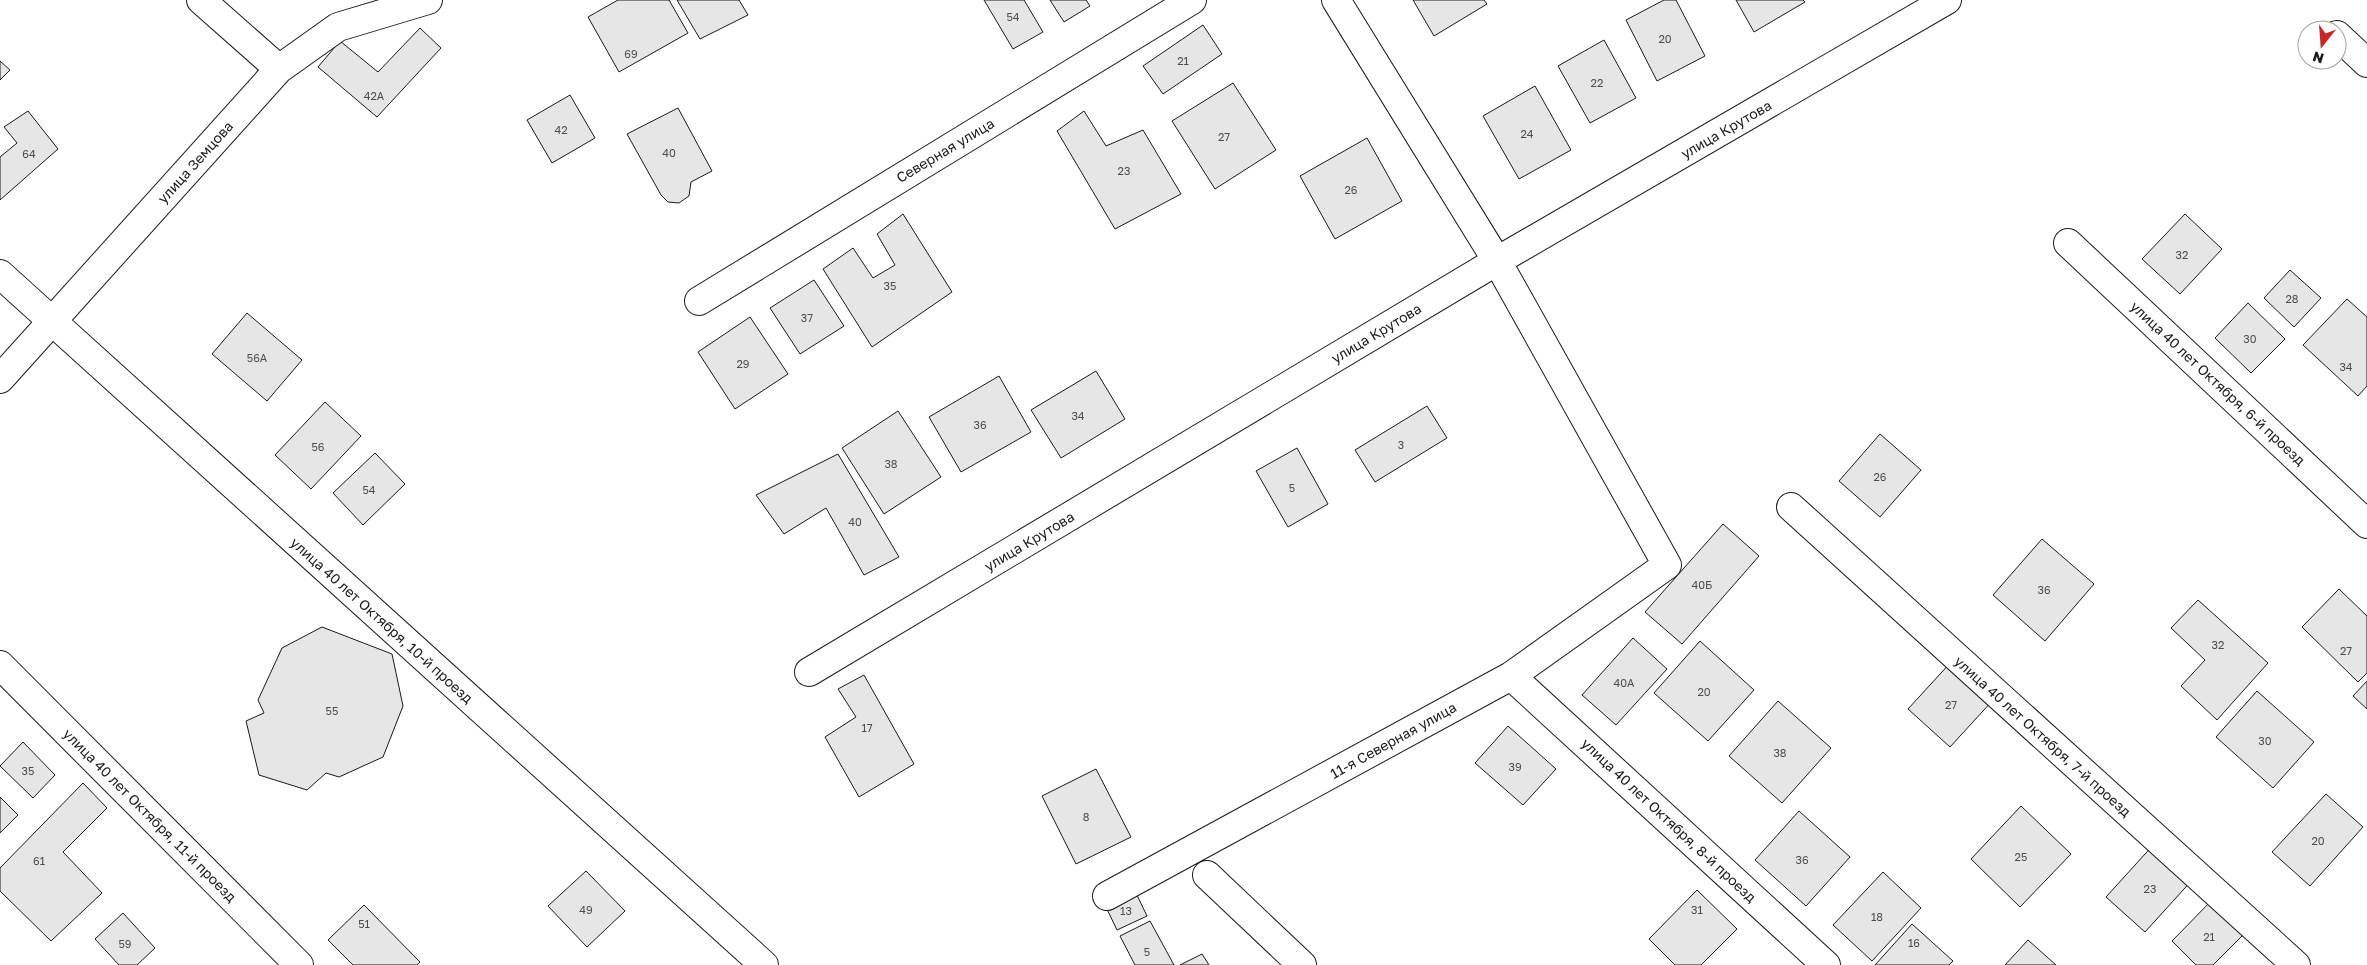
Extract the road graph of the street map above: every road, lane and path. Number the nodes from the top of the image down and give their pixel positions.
1 (201, 0) edge
2 (428, 0) edge
3 (1192, 0) edge
4 (1336, 0) edge
5 (1947, 0) edge
6 (2347, 44) edge
7 (2367, 63) edge
8 (279, 69) junction
9 (2068, 243) dead end
10 (1497, 261) junction
11 (0, 274) edge
12 (699, 301) dead end
13 (51, 323) junction
14 (0, 380) edge
15 (1791, 507) dead end
16 (2367, 524) edge
17 (0, 664) edge
18 (808, 672) dead end
19 (1511, 676) junction
20 (1207, 875) dead end
21 (1107, 896) dead end
22 (299, 965) edge
23 (764, 965) edge
24 (1302, 965) edge
25 (1826, 965) edge
26 (2296, 965) edge

1 - 8 street
2 - 8 street, улица Земцова
3 - 12 street, Северная улица
4 - 10 street
5 - 10 street, улица Крутова
6 - 7 street
8 - 13 street, улица Земцова
9 - 16 street, улица 40 лет Октября, 6-й проезд
10 - 18 street, улица Крутова
10 - 19 street, 11-я Северная улица
11 - 13 street, улица 40 лет Октября, 10-й проезд
13 - 14 street, улица Земцова
13 - 23 street, улица 40 лет Октября, 10-й проезд
15 - 26 street, улица 40 лет Октября, 7-й проезд
17 - 22 street, улица 40 лет Октября, 11-й проезд
19 - 21 street, 11-я Северная улица
19 - 25 street, улица 40 лет Октября, 8-й проезд
20 - 24 street

